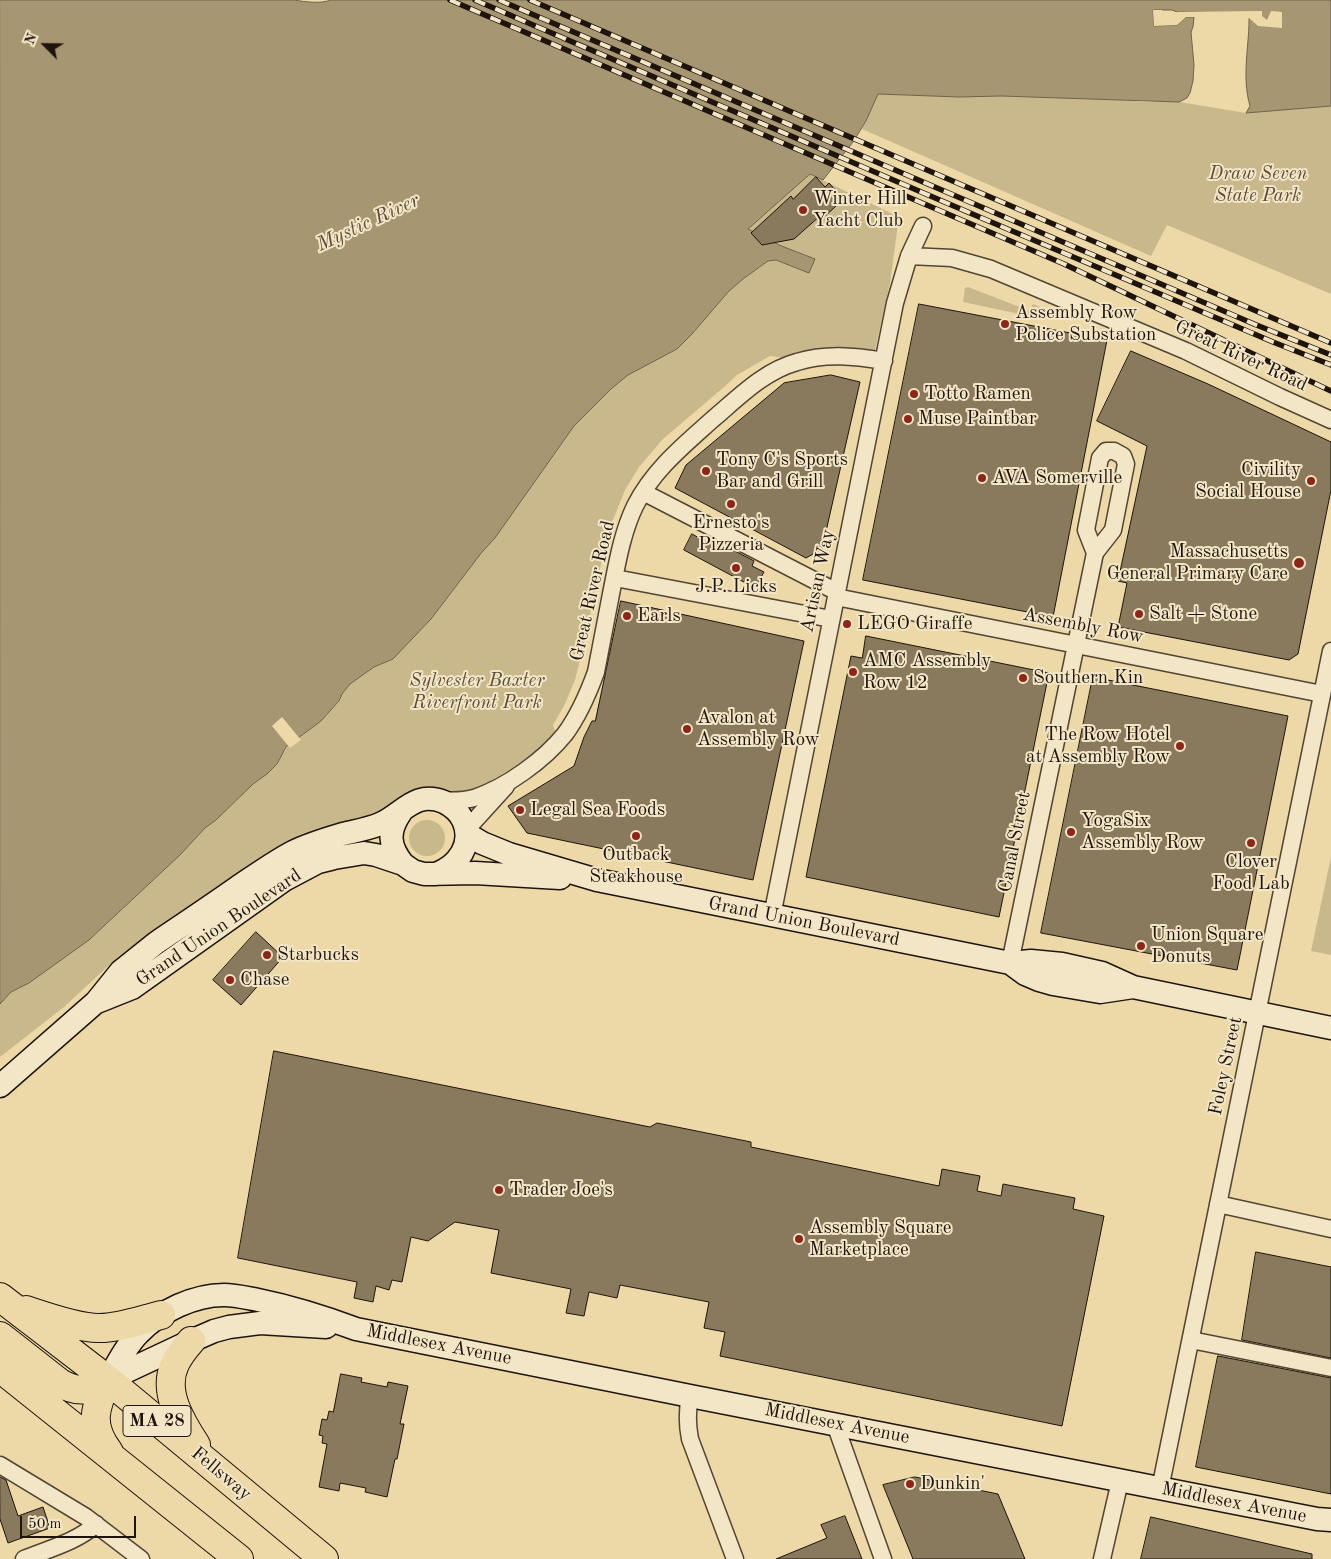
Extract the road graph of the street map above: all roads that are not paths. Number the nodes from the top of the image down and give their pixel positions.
1 (923, 226) dead end
2 (909, 256) junction
3 (884, 361) junction
4 (1331, 420) edge
5 (643, 492) junction
6 (1095, 553) junction
7 (614, 578) junction
8 (836, 595) junction
9 (831, 619) junction
10 (1076, 646) junction
11 (1331, 651) edge
12 (1328, 677) edge
13 (1322, 694) junction
14 (1324, 722) edge
15 (510, 781) junction
16 (438, 800) junction
17 (400, 812) junction
18 (466, 832) junction
19 (403, 864) junction
20 (436, 874) junction
21 (597, 880) junction
22 (772, 916) junction
23 (1010, 963) junction
24 (96, 1002) junction
25 (1258, 1013) junction
26 (1331, 1028) edge
27 (0, 1086) edge
28 (1218, 1204) junction
29 (1331, 1229) edge
30 (6, 1301) edge
31 (161, 1315) junction
32 (356, 1329) junction
33 (0, 1336) edge
34 (1191, 1340) junction
35 (191, 1341) junction
36 (0, 1368) edge
37 (1331, 1368) edge
38 (108, 1380) junction
39 (0, 1383) edge
40 (690, 1396) junction
41 (65, 1419) junction
42 (835, 1424) junction
43 (114, 1458) junction
44 (206, 1461) junction
45 (0, 1465) edge
46 (1120, 1481) junction
47 (1160, 1489) junction
48 (1326, 1521) edge
49 (96, 1524) junction
50 (302, 1541) junction
51 (24, 1559) edge
52 (141, 1559) edge
53 (239, 1559) edge
54 (324, 1559) edge
55 (339, 1559) edge
56 (735, 1559) edge
57 (883, 1559) edge
58 (1102, 1559) edge

1 - 2 street, Artisan Way
2 - 3 street, Artisan Way
2 - 4 street, Great River Road
3 - 5 street, Great River Road
3 - 8 street, Artisan Way
5 - 7 street, Great River Road
5 - 8 street, Assembly Row
6 - 6 street, Canal Street
6 - 10 street, Canal Street
7 - 9 street
7 - 15 street, Great River Road
8 - 9 street, Artisan Way
8 - 10 street, Assembly Row
9 - 22 street, Artisan Way
10 - 13 street, Assembly Row
10 - 23 street, Canal Street
11 - 12 street, Foley Street
12 - 13 street, Foley Street
13 - 14 street, Foley Street
14 - 25 street, Foley Street
15 - 16 street, Great River Road
15 - 18 street, Great River Road
16 - 17 street, Grand Union Boulevard
16 - 18 street
17 - 19 street
17 - 24 street, Grand Union Boulevard
18 - 20 street
18 - 21 street, Grand Union Boulevard
19 - 20 street
19 - 24 street, Grand Union Boulevard
20 - 21 street, Grand Union Boulevard
21 - 22 street, Grand Union Boulevard
22 - 23 street, Grand Union Boulevard
23 - 25 street, Grand Union Boulevard
24 - 27 street, Grand Union Boulevard
25 - 26 street, Grand Union Boulevard
25 - 28 street, Foley Street
28 - 29 street
28 - 34 street, Foley Street
30 - 31 highway
30 - 38 highway, Fellsway / MA 28
31 - 32 street, Middlesex Avenue
31 - 38 street, Middlesex Avenue
32 - 35 street, Middlesex Avenue
32 - 40 street, Middlesex Avenue
33 - 38 highway
34 - 37 street
34 - 47 street, Foley Street
35 - 38 street, Middlesex Avenue
35 - 44 highway
36 - 41 highway, MA 28
38 - 43 highway
38 - 44 highway, Fellsway / MA 28
39 - 41 street
40 - 42 street, Middlesex Avenue
40 - 56 street
41 - 43 highway, MA 28
42 - 46 street, Middlesex Avenue
42 - 57 street
43 - 53 highway, MA 28
44 - 50 highway, Fellsway / MA 28
45 - 49 street
46 - 47 street, Middlesex Avenue
46 - 58 street
47 - 48 street, Middlesex Avenue
49 - 51 street
49 - 52 street
50 - 54 highway, Fellsway / MA 28
50 - 55 highway

